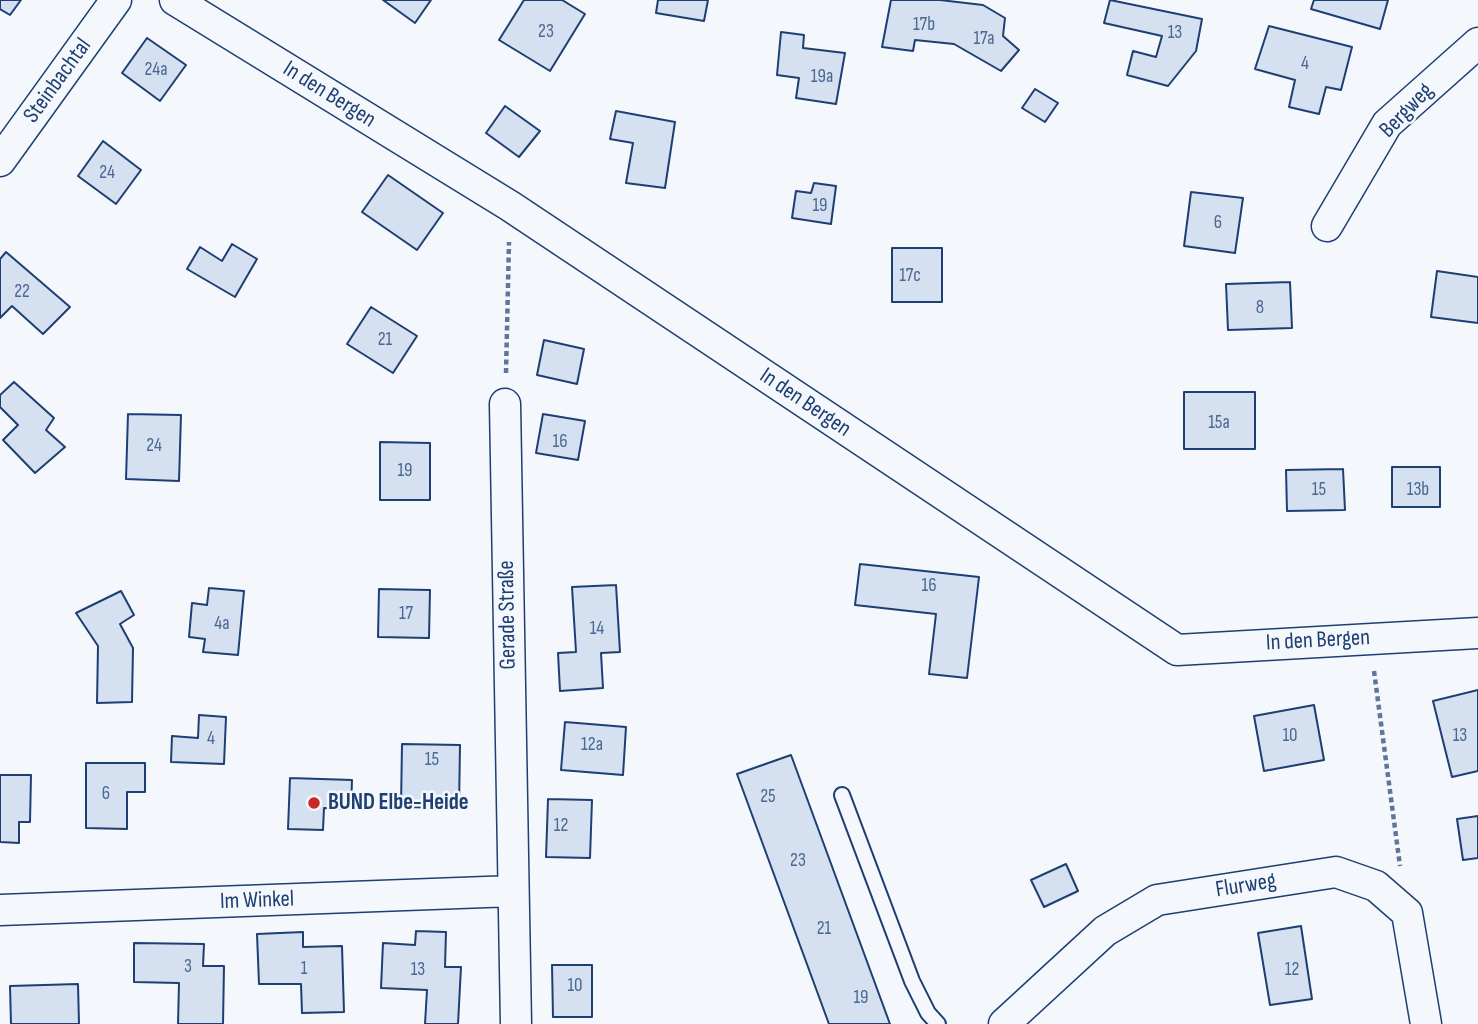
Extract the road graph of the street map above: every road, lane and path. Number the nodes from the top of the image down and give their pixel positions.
1 (116, 0) edge
2 (175, 0) edge
3 (1478, 43) edge
4 (0, 161) edge
5 (510, 206) junction
6 (1327, 226) dead end
7 (505, 404) joint
8 (1478, 633) edge
9 (1369, 638) junction
10 (842, 795) dead end
11 (513, 891) junction
12 (0, 909) edge
13 (1407, 913) junction
14 (516, 1024) edge
15 (938, 1024) edge
16 (1004, 1024) edge
17 (1426, 1024) edge

1 - 4 street, Steinbachtal
2 - 5 street, In den Bergen
3 - 6 street, Bergweg
5 - 7 path
5 - 9 street, In den Bergen
7 - 11 street, Gerade Straße
8 - 9 street, In den Bergen
9 - 13 path
10 - 15 lane
11 - 12 street, Im Winkel
11 - 14 street, Gerade Straße
13 - 16 street, Flurweg
13 - 17 street

